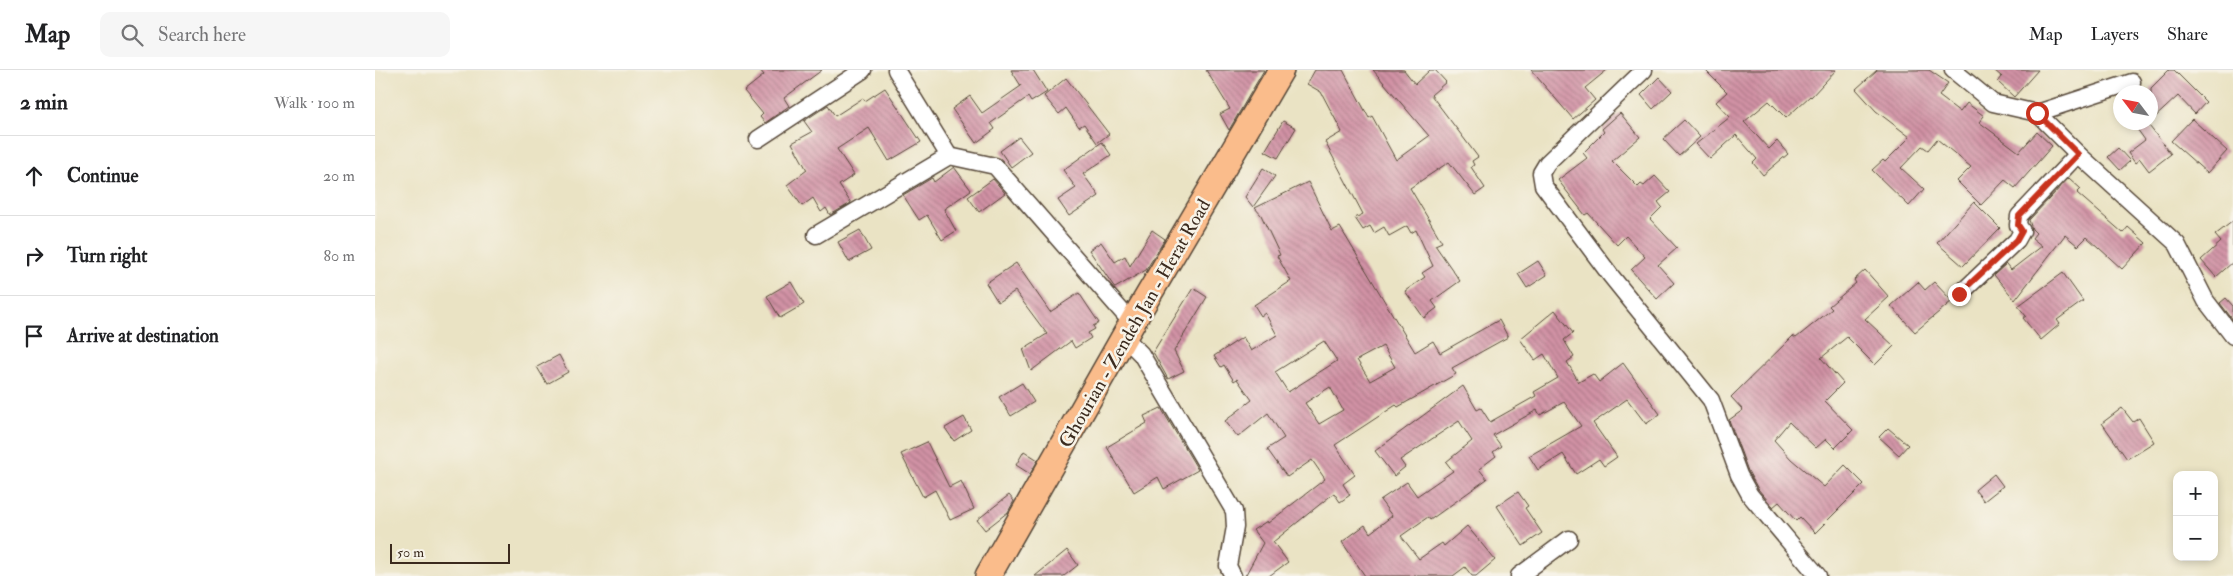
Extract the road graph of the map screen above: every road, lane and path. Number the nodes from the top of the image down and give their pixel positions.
1 (863, 70) edge
2 (896, 70) edge
3 (1281, 70) edge
4 (1644, 70) edge
5 (1953, 70) edge
6 (2132, 82) dead end
7 (2037, 113) junction
8 (757, 139) dead end
9 (2078, 154) junction
10 (949, 156) junction
11 (816, 236) dead end
12 (1959, 294) dead end
13 (1128, 330) junction
14 (2233, 336) edge
15 (1569, 539) dead end
16 (988, 576) edge
17 (1233, 576) edge
18 (1519, 576) edge
19 (1818, 576) edge

1 - 8 street
2 - 10 street
3 - 13 main road, Ghourian - Zendeh Jan - Herat Road
4 - 19 street
5 - 7 street
6 - 7 street
7 - 9 street
9 - 12 street
9 - 14 street
10 - 11 street
10 - 13 street
13 - 16 main road, Ghourian - Zendeh Jan - Herat Road
13 - 17 street
15 - 18 street

